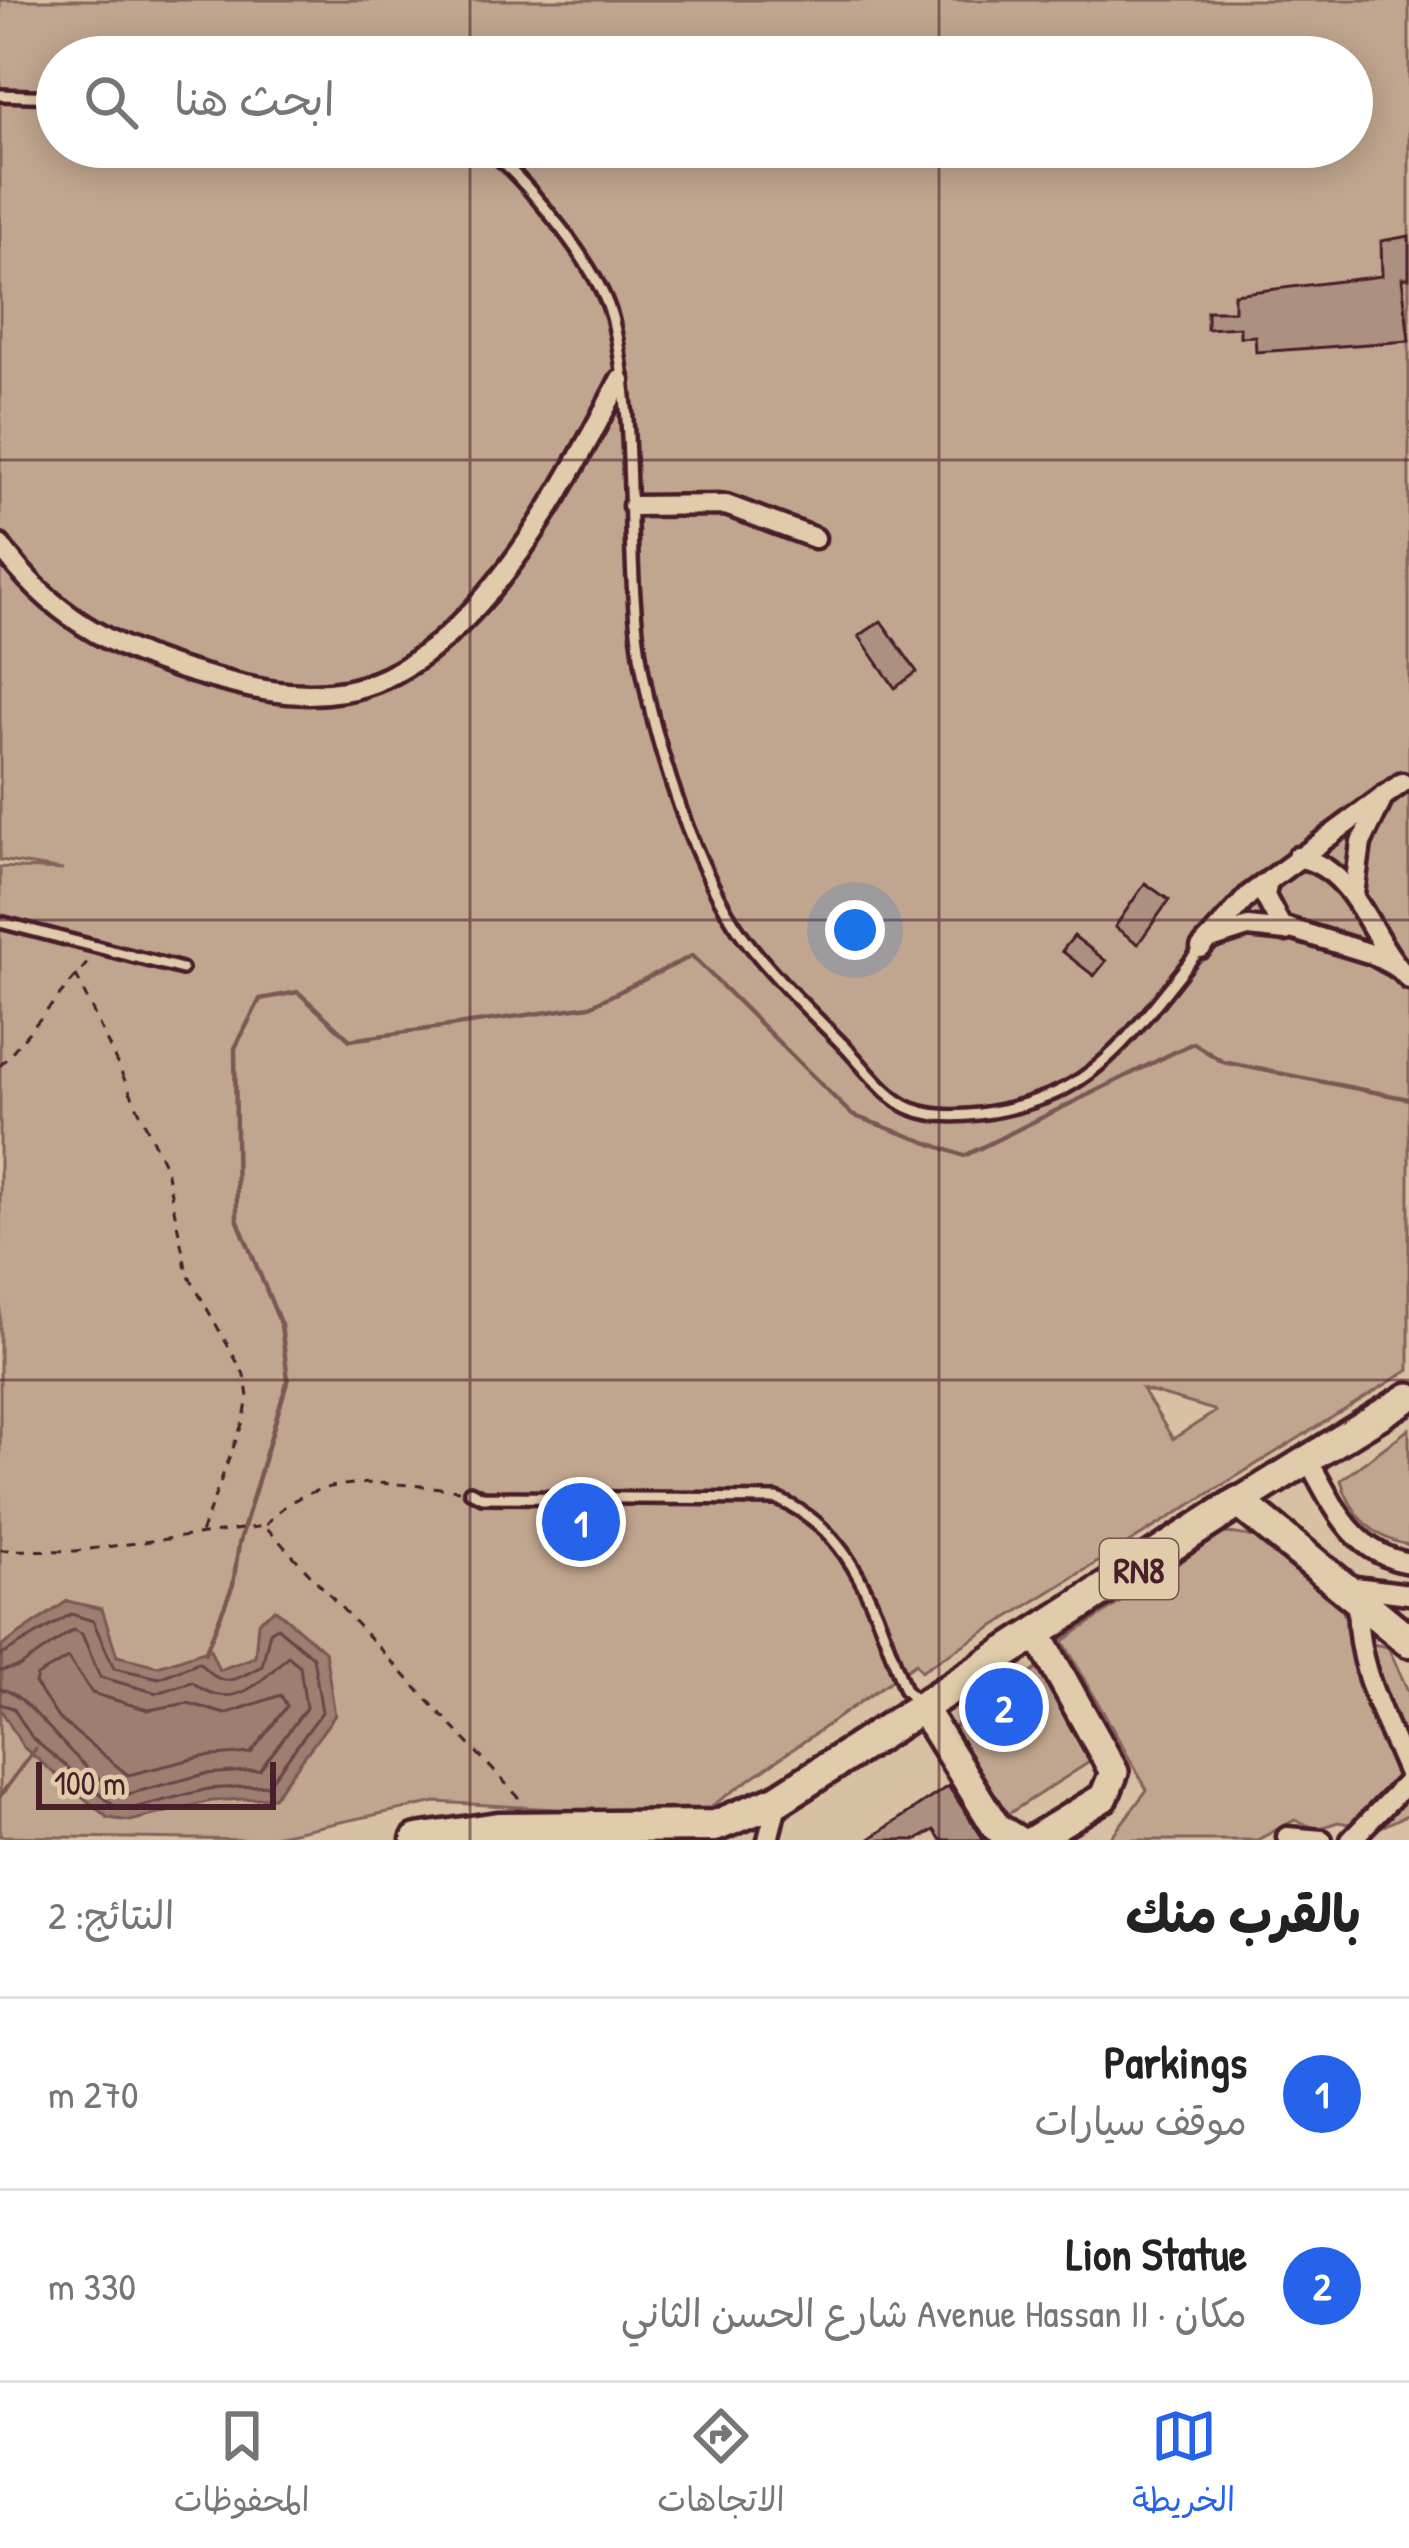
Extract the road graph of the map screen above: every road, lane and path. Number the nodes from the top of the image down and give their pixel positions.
1 (0, 95) edge
2 (36, 97) edge
3 (504, 168) edge
4 (620, 380) junction
5 (633, 506) junction
6 (815, 538) dead end
7 (0, 544) edge
8 (1406, 780) edge
9 (1297, 857) junction
10 (1268, 881) junction
11 (1354, 896) junction
12 (0, 922) edge
13 (1296, 934) junction
14 (102, 946) junction
15 (1201, 948) junction
16 (182, 969) dead end
17 (1404, 974) edge
18 (76, 975) junction
19 (0, 1066) edge
20 (1409, 1397) edge
21 (1309, 1460) junction
22 (470, 1491) joint
23 (1239, 1502) junction
24 (265, 1526) junction
25 (201, 1534) junction
26 (0, 1550) edge
27 (1409, 1562) edge
28 (1350, 1592) junction
29 (1409, 1594) edge
30 (1038, 1635) junction
31 (1409, 1641) edge
32 (922, 1708) junction
33 (1409, 1778) edge
34 (1104, 1797) junction
35 (778, 1801) junction
36 (726, 1833) edge
37 (548, 1835) edge
38 (1287, 1837) dead end
39 (417, 1840) edge
40 (768, 1840) edge
41 (1017, 1840) edge
42 (1033, 1840) edge
43 (1088, 1840) edge
44 (1322, 1840) edge
45 (1351, 1840) edge

1 - 2 lane
3 - 4 lane
4 - 5 lane
4 - 7 street
5 - 6 street
5 - 15 lane
8 - 9 street
8 - 11 street
9 - 10 street
9 - 11 street
10 - 13 street
10 - 15 street
11 - 17 street
12 - 14 lane
13 - 15 street
13 - 17 street
14 - 16 lane
14 - 18 path
18 - 19 path
18 - 25 path
20 - 21 main road
21 - 23 main road
21 - 27 street
22 - 24 path
22 - 32 lane
23 - 28 main road
23 - 30 main road, RN8
24 - 25 path
24 - 37 path
25 - 26 path
28 - 29 street
28 - 31 main road
28 - 33 street
30 - 32 main road, RN8
30 - 34 main road
32 - 35 main road, RN8
32 - 41 main road
33 - 45 street
34 - 42 main road
34 - 43 main road
35 - 36 main road, RN8
35 - 40 street
36 - 37 main road, RN8
37 - 39 main road, RN8
38 - 44 street

